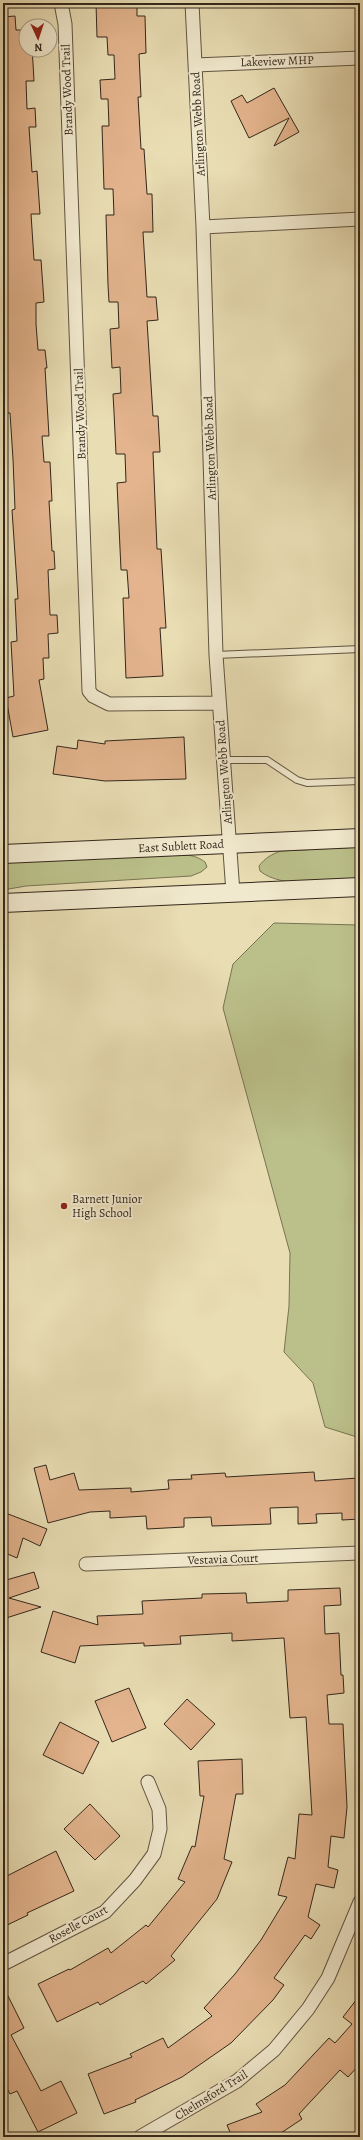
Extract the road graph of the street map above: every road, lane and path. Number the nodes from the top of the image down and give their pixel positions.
1 (61, 3) edge
2 (192, 3) edge
3 (360, 58) edge
4 (195, 65) junction
5 (360, 219) edge
6 (203, 227) junction
7 (360, 649) edge
8 (216, 655) junction
9 (219, 703) junction
10 (223, 760) junction
11 (360, 781) edge
12 (360, 838) edge
13 (230, 844) junction
14 (3, 854) edge
15 (360, 887) edge
16 (233, 893) junction
17 (3, 903) edge
18 (360, 1553) edge
19 (86, 1564) dead end
20 (148, 1782) dead end
21 (360, 1902) edge
22 (3, 1964) edge
23 (140, 2137) edge

1 - 9 street, Brandy Wood Trail
2 - 4 street, Arlington Webb Road
3 - 4 street, Lakeview MHP
4 - 6 street, Arlington Webb Road
5 - 6 street
6 - 8 street, Arlington Webb Road
7 - 8 lane
8 - 9 street, Arlington Webb Road
9 - 10 street, Arlington Webb Road
10 - 11 lane
10 - 13 street, Arlington Webb Road
12 - 13 main road, East Sublett Road
13 - 14 main road, East Sublett Road
13 - 16 street, Arlington Webb Road
15 - 16 main road
16 - 17 main road
18 - 19 street, Vestavia Court
20 - 22 street, Roselle Court
21 - 23 street, Chelmsford Trail

